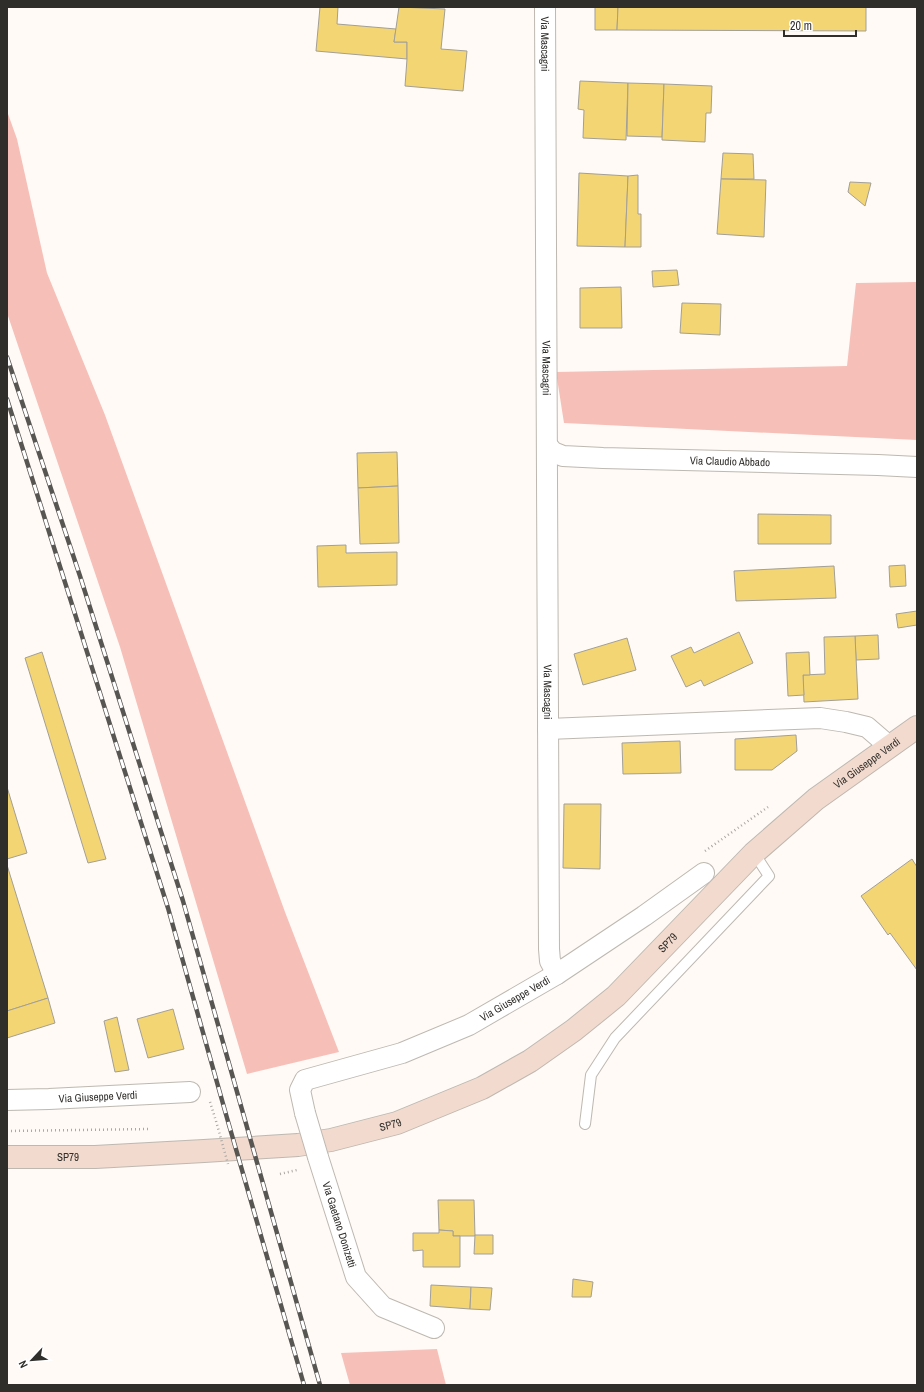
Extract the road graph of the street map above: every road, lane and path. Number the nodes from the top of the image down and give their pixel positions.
1 (545, 7) edge
2 (547, 445) junction
3 (917, 468) edge
4 (917, 727) edge
5 (548, 729) junction
6 (889, 746) junction
7 (754, 853) junction
8 (704, 873) dead end
9 (557, 974) junction
10 (305, 1080) joint
11 (190, 1092) dead end
12 (7, 1100) edge
13 (216, 1121) dead end
14 (585, 1124) dead end
15 (7, 1157) edge
16 (228, 1164) dead end
17 (434, 1328) dead end

1 - 2 street, Via Mascagni
2 - 3 street, Via Claudio Abbado
2 - 5 street, Via Mascagni
4 - 6 main road, Via Giuseppe Verdi / SP79
5 - 6 street, Via Mascagni
5 - 9 street, Via Mascagni
6 - 7 main road, Via Giuseppe Verdi / SP79
7 - 14 lane
7 - 15 main road, SP79 / SP79
8 - 9 street, Via Giuseppe Verdi
9 - 10 street, Via Giuseppe Verdi
10 - 17 street, Via Gaetano Donizetti, bridge
11 - 12 street, Via Giuseppe Verdi
13 - 16 path, bridge

